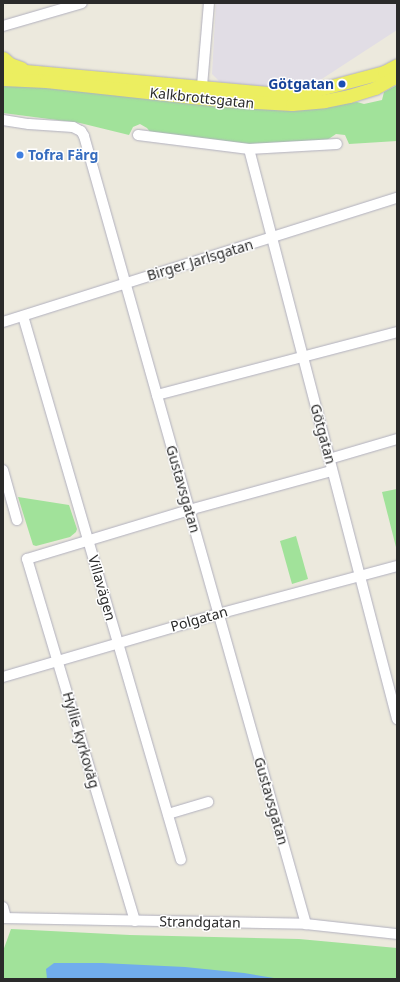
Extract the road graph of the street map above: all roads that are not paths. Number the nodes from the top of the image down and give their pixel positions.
1 (82, 3) edge
2 (209, 3) edge
3 (3, 26) edge
4 (3, 58) edge
5 (397, 65) edge
6 (3, 69) edge
7 (24, 70) junction
8 (397, 76) edge
9 (3, 79) edge
10 (397, 81) edge
11 (202, 86) junction
12 (375, 88) junction
13 (3, 120) edge
14 (138, 135) dead end
15 (337, 144) dead end
16 (249, 149) junction
17 (397, 198) edge
18 (272, 238) junction
19 (126, 284) junction
20 (23, 316) junction
21 (3, 322) edge
22 (397, 332) edge
23 (303, 357) junction
24 (157, 395) junction
25 (397, 439) edge
26 (329, 459) junction
27 (3, 470) edge
28 (332, 471) junction
29 (189, 510) junction
30 (17, 520) dead end
31 (87, 540) junction
32 (397, 566) edge
33 (360, 577) junction
34 (218, 614) junction
35 (118, 644) junction
36 (59, 661) junction
37 (3, 677) edge
38 (395, 702) edge
39 (397, 719) edge
40 (208, 802) dead end
41 (168, 814) junction
42 (181, 860) dead end
43 (3, 907) edge
44 (5, 918) edge
45 (135, 921) junction
46 (306, 924) junction
47 (397, 934) edge

1 - 3 street
2 - 11 street
4 - 7 main road
5 - 11 main road, Kalkbrottsgatan
6 - 7 main road, Kalkbrottsgatan
7 - 11 main road, Kalkbrottsgatan
8 - 12 main road, Kalkbrottsgatan
9 - 12 main road, Kalkbrottsgatan
10 - 12 main road
13 - 19 street, Gustavsgatan
14 - 16 street
15 - 16 street
16 - 18 street, Götgatan
17 - 18 street, Birger Jarlsgatan
18 - 19 street, Birger Jarlsgatan
18 - 23 street, Götgatan
19 - 20 street, Birger Jarlsgatan
19 - 24 street, Gustavsgatan
20 - 21 street, Birger Jarlsgatan
20 - 31 street, Villavägen
22 - 23 street
23 - 24 street
23 - 26 street, Götgatan
24 - 29 street, Gustavsgatan
25 - 26 street
26 - 28 street, Götgatan
27 - 30 street
28 - 29 street
28 - 33 street, Götgatan
29 - 31 street
29 - 34 street, Gustavsgatan
31 - 35 street, Villavägen
31 - 36 street, Hyllie kyrkoväg
32 - 33 street, Polgatan
33 - 34 street, Polgatan
33 - 38 street, Götgatan
34 - 35 street, Polgatan
34 - 46 street, Gustavsgatan
35 - 36 street, Polgatan
35 - 41 street, Villavägen
36 - 37 street, Polgatan
36 - 45 street, Hyllie kyrkoväg
38 - 39 street, Götgatan
40 - 41 street
41 - 42 street, Villavägen
43 - 44 street
44 - 45 street, Strandgatan
45 - 46 street, Strandgatan
46 - 47 street, Strandgatan

